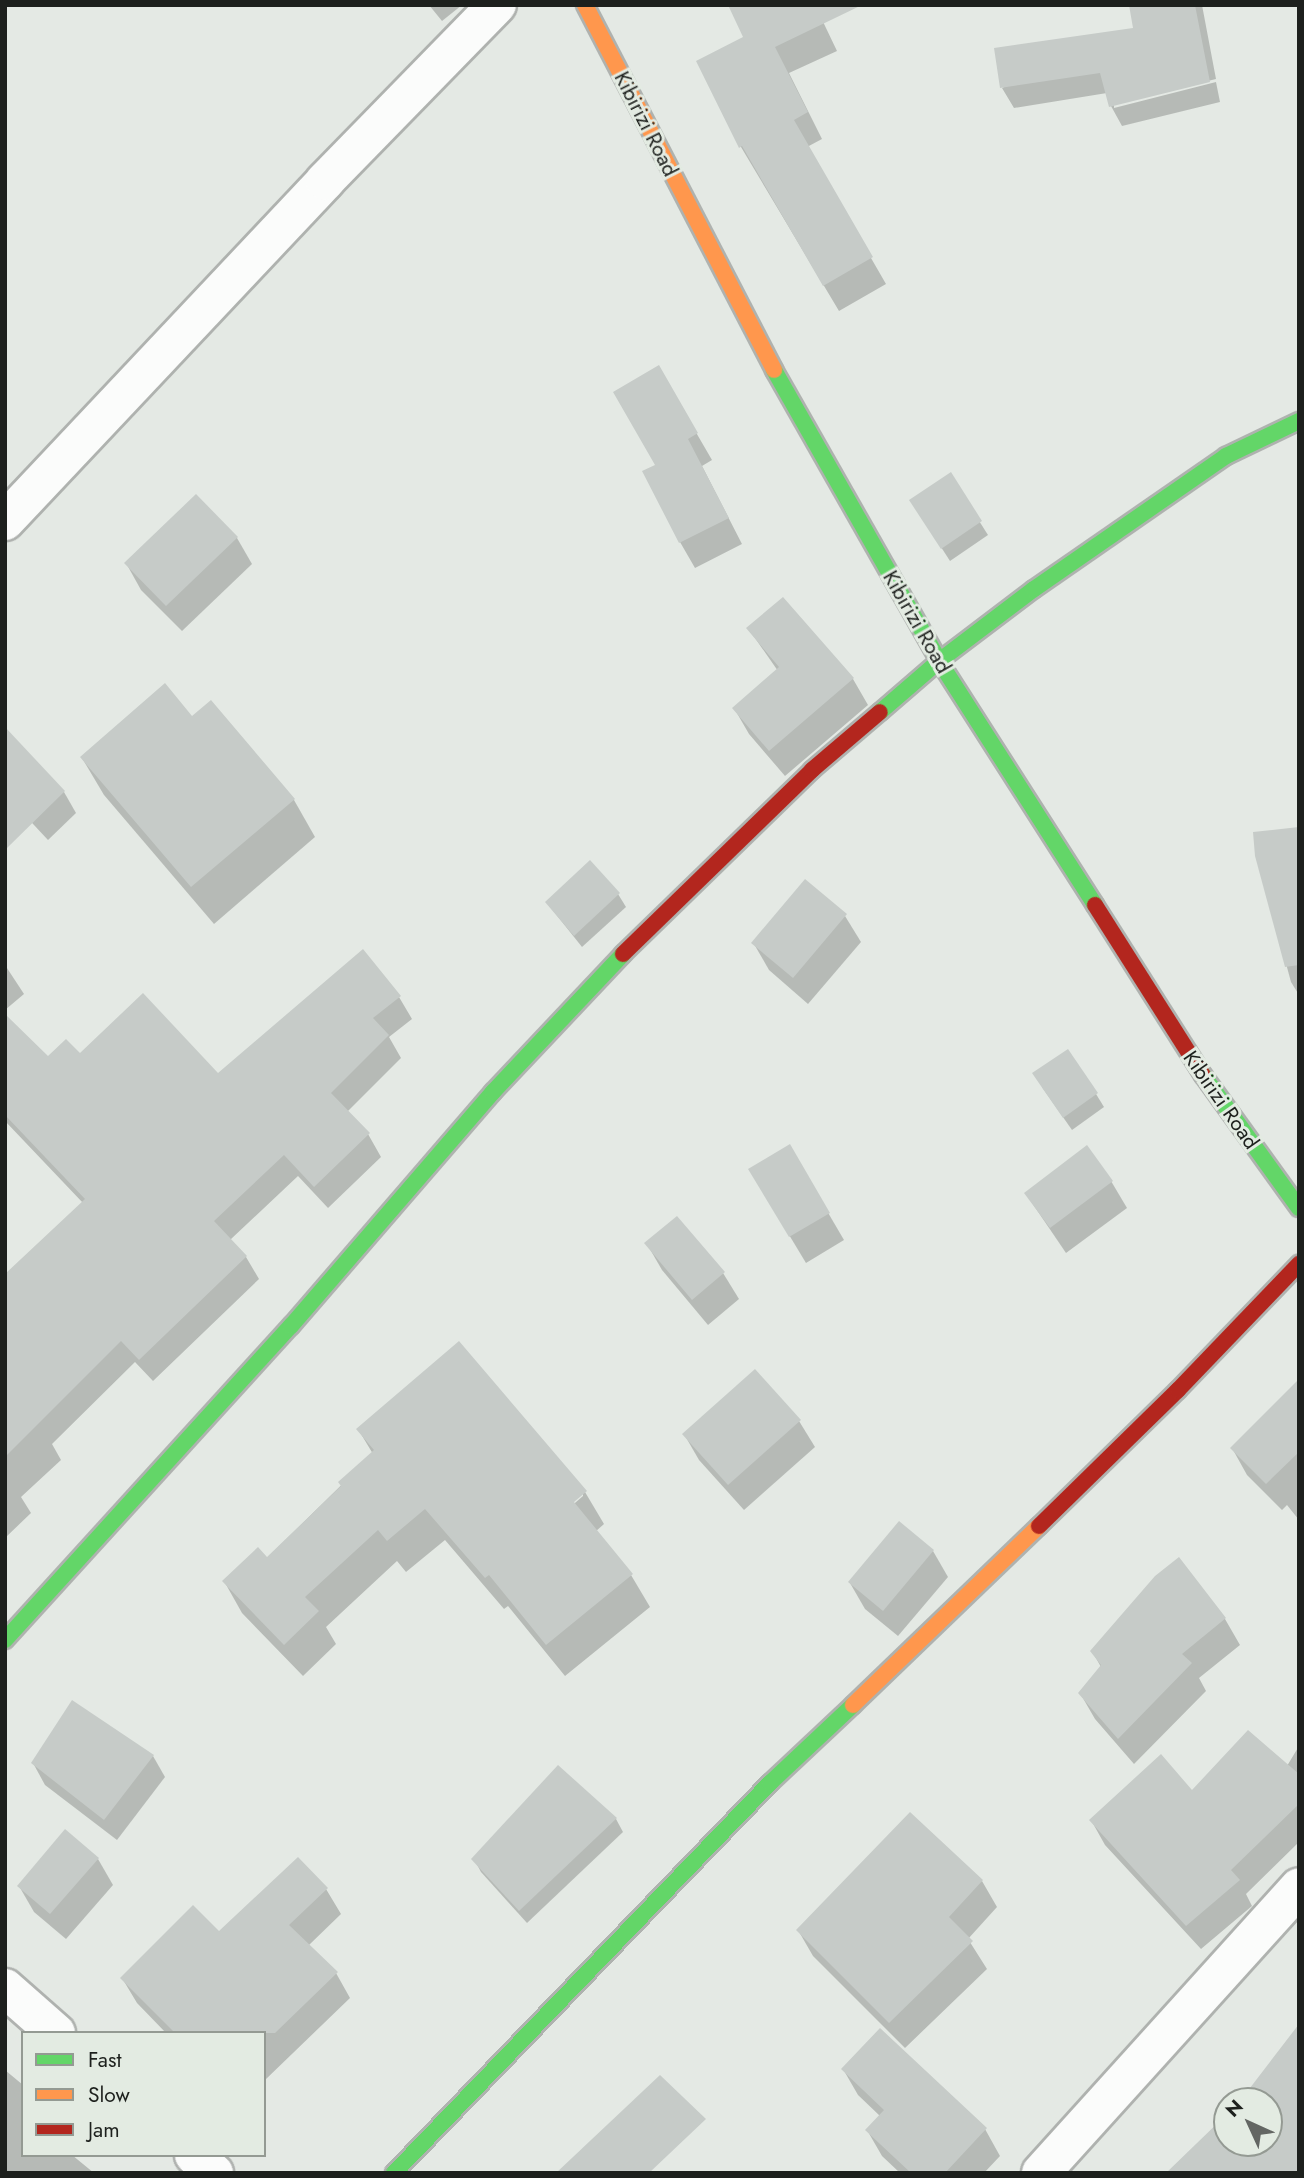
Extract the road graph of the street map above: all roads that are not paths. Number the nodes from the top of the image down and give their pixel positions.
1 (497, 5) edge
2 (585, 5) edge
3 (1299, 421) edge
4 (5, 522) edge
5 (939, 661) junction
6 (1299, 1208) edge
7 (1299, 1264) edge
8 (5, 1640) edge
9 (1299, 1887) edge
10 (5, 1988) edge
11 (54, 2031) edge
12 (196, 2157) edge
13 (214, 2173) edge
14 (394, 2173) edge
15 (1041, 2173) edge

1 - 4 street
2 - 5 street, Kibirizi Road
3 - 5 street
5 - 6 street, Kibirizi Road
5 - 8 street
7 - 14 street
9 - 15 street
10 - 11 street
12 - 13 street

